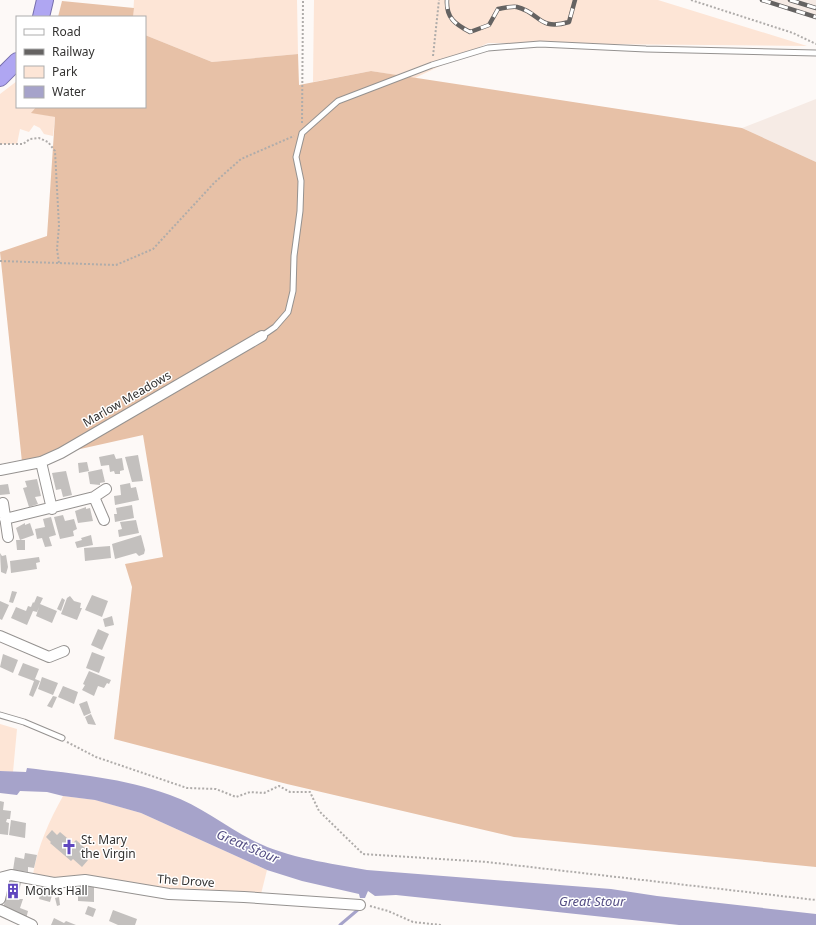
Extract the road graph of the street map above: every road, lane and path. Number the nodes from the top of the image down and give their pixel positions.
1 (45, 0) edge
2 (303, 0) edge
3 (439, 0) edge
4 (690, 0) edge
5 (41, 16) edge
6 (816, 44) edge
7 (816, 53) edge
8 (16, 62) edge
9 (432, 65) junction
10 (0, 78) edge
11 (302, 133) junction
12 (0, 144) edge
13 (0, 262) edge
14 (59, 263) junction
15 (262, 336) joint
16 (41, 462) junction
17 (0, 470) edge
18 (106, 489) dead end
19 (94, 497) junction
20 (3, 503) dead end
21 (52, 509) junction
22 (5, 519) junction
23 (104, 520) dead end
24 (8, 536) dead end
25 (0, 636) edge
26 (64, 651) dead end
27 (0, 715) edge
28 (62, 738) joint
29 (6, 877) edge
30 (0, 899) edge
31 (816, 900) edge
32 (360, 905) joint
33 (0, 910) edge
34 (32, 925) edge
35 (441, 925) edge

1 - 5 highway
2 - 11 path
3 - 9 path
4 - 6 path
7 - 9 lane
8 - 10 highway
9 - 11 lane
11 - 14 path
11 - 15 lane
12 - 14 path
13 - 14 path
15 - 16 street, Marlow Meadows
16 - 17 street, Marlow Meadows
16 - 21 street
18 - 19 street
19 - 21 street
19 - 23 street
20 - 22 street
21 - 22 street
22 - 24 street
25 - 26 street
27 - 28 lane
28 - 31 path
29 - 30 street
29 - 32 street, The Drove
32 - 35 path
33 - 34 street

